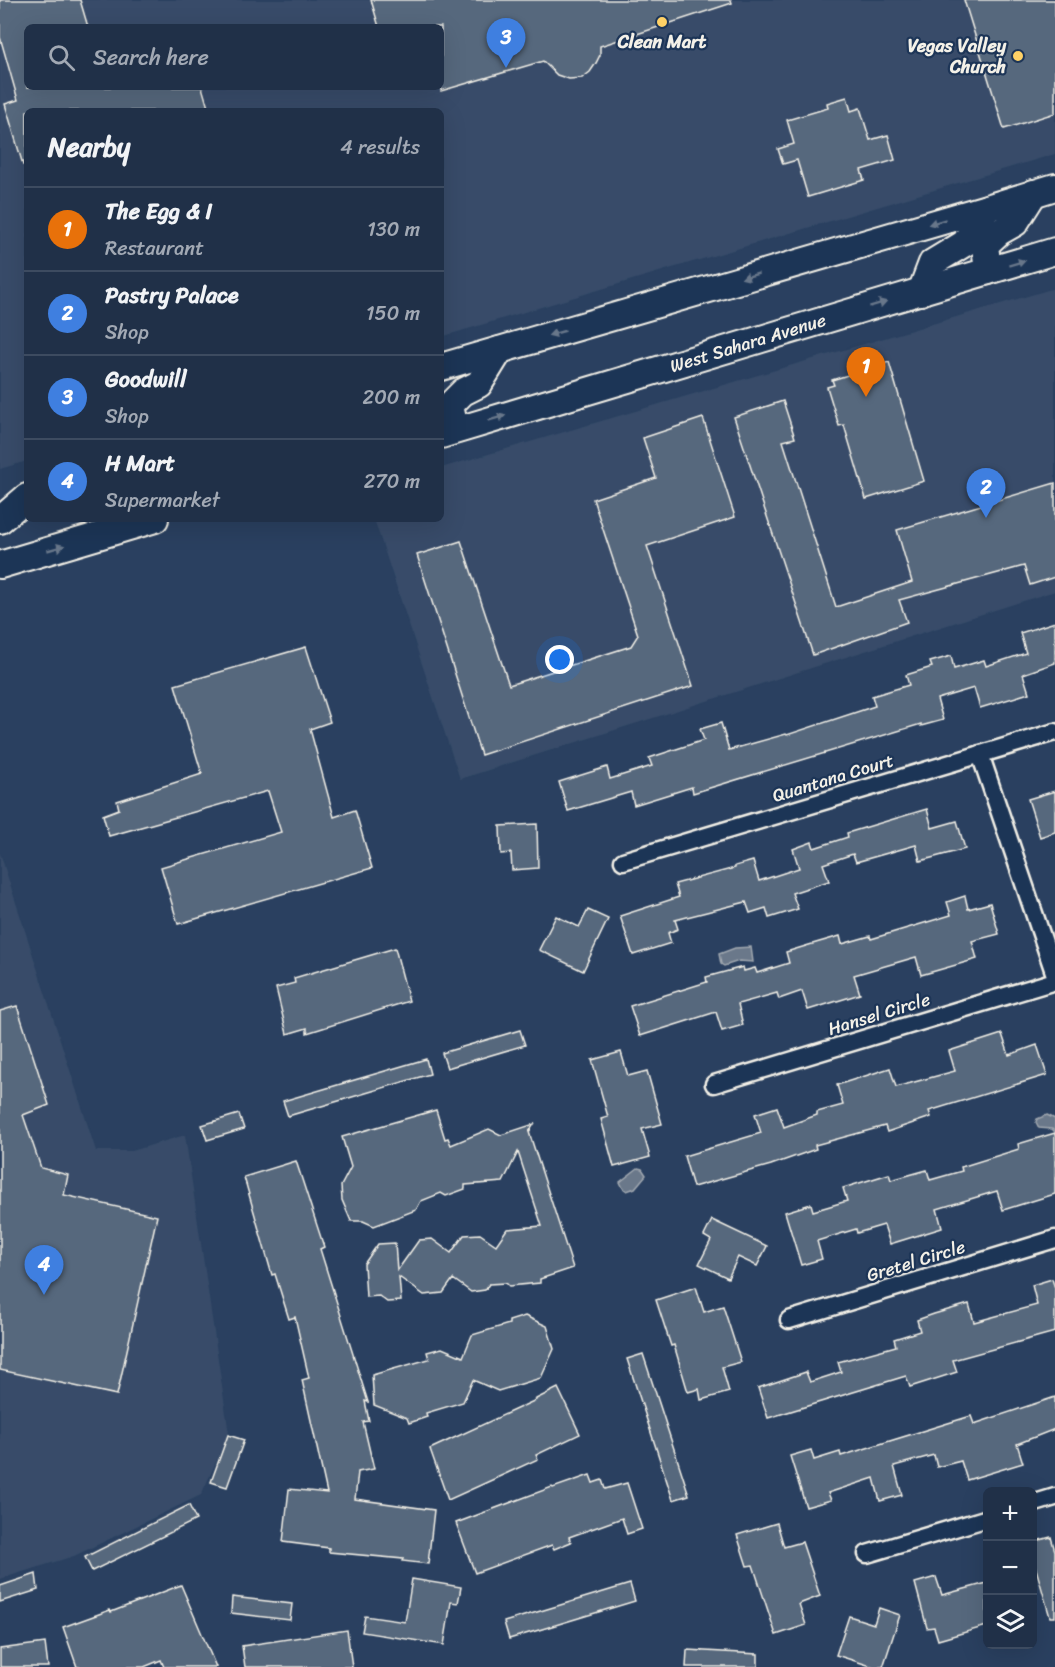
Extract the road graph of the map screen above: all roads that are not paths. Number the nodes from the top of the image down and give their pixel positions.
1 (1044, 190) edge
2 (987, 208) junction
3 (1055, 251) edge
4 (988, 272) junction
5 (921, 292) junction
6 (500, 350) junction
7 (444, 366) edge
8 (448, 433) edge
9 (24, 493) edge
10 (0, 500) edge
11 (24, 500) edge
12 (0, 520) edge
13 (145, 522) edge
14 (0, 565) edge
15 (1055, 732) edge
16 (980, 754) junction
17 (623, 861) dead end
18 (1055, 975) edge
19 (1055, 981) edge
20 (714, 1084) dead end
21 (1055, 1239) edge
22 (789, 1320) dead end
23 (1055, 1497) edge
24 (1037, 1502) edge
25 (983, 1519) edge
26 (867, 1554) dead end

1 - 2 main road
1 - 4 main road
2 - 5 main road
2 -> 6 main road
4 -> 3 main road, West Sahara Avenue
4 - 5 main road, West Sahara Avenue
8 -> 5 main road, West Sahara Avenue
6 - 7 main road
6 - 8 main road
9 - 10 main road
11 - 12 main road
14 -> 13 main road
15 - 16 street, Quantana Court
16 - 17 street, Quantana Court
16 - 18 street
19 - 20 street, Hansel Circle
21 - 22 street, Gretel Circle
23 - 24 street
25 - 26 street

